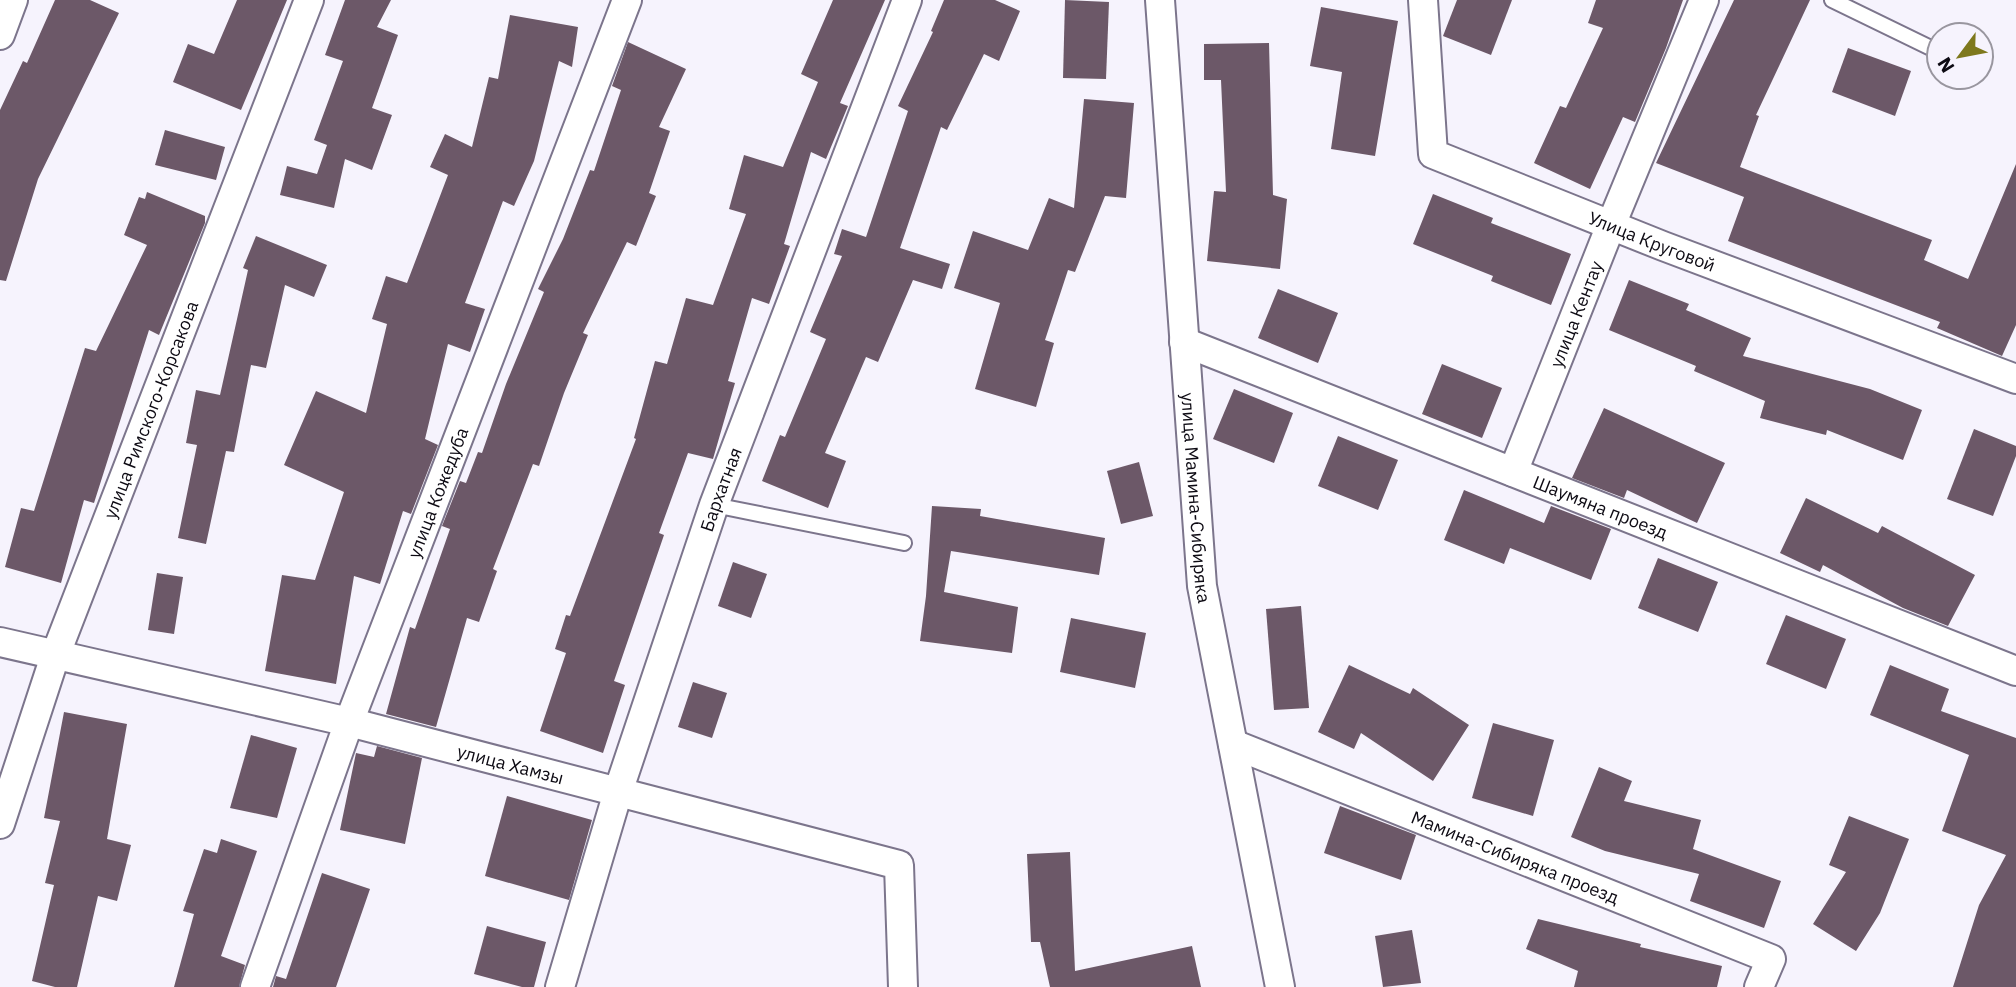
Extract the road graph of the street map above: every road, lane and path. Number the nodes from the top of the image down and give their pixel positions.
1 (13, 0) edge
2 (309, 0) edge
3 (627, 0) edge
4 (907, 0) edge
5 (1160, 0) edge
6 (1423, 0) edge
7 (1704, 0) edge
8 (1832, 0) edge
9 (0, 36) edge
10 (1925, 45) edge
11 (1611, 225) junction
12 (1184, 342) junction
13 (2016, 379) edge
14 (1513, 472) junction
15 (713, 505) junction
16 (904, 544) dead end
17 (0, 642) edge
18 (55, 656) junction
19 (2016, 671) edge
20 (349, 722) junction
21 (1233, 744) junction
22 (618, 793) junction
23 (0, 824) edge
24 (255, 987) edge
25 (560, 987) edge
26 (903, 987) edge
27 (1280, 987) edge
28 (1759, 987) edge

1 - 9 street
2 - 18 street, улица Римского-Корсакова
3 - 20 street, улица Кожедуба
4 - 15 street, Бархатная
5 - 12 street, улица Мамина-Сибиряка
6 - 11 street, Улица Круговой
7 - 11 street, улица Кентау
8 - 10 lane
11 - 13 street, Улица Круговой
11 - 14 street, улица Кентау
12 - 14 street, Шаумяна проезд
12 - 21 street, улица Мамина-Сибиряка
14 - 19 street, Шаумяна проезд
15 - 16 lane
15 - 22 street, Бархатная
17 - 18 street, улица Хамзы
18 - 20 street, улица Хамзы
18 - 23 street, улица Римского-Корсакова
20 - 22 street, улица Хамзы
20 - 24 street, улица Кожедуба
21 - 27 street, улица Мамина-Сибиряка
21 - 28 street, Мамина-Сибиряка проезд
22 - 25 street, Бархатная
22 - 26 street, улица Хамзы

